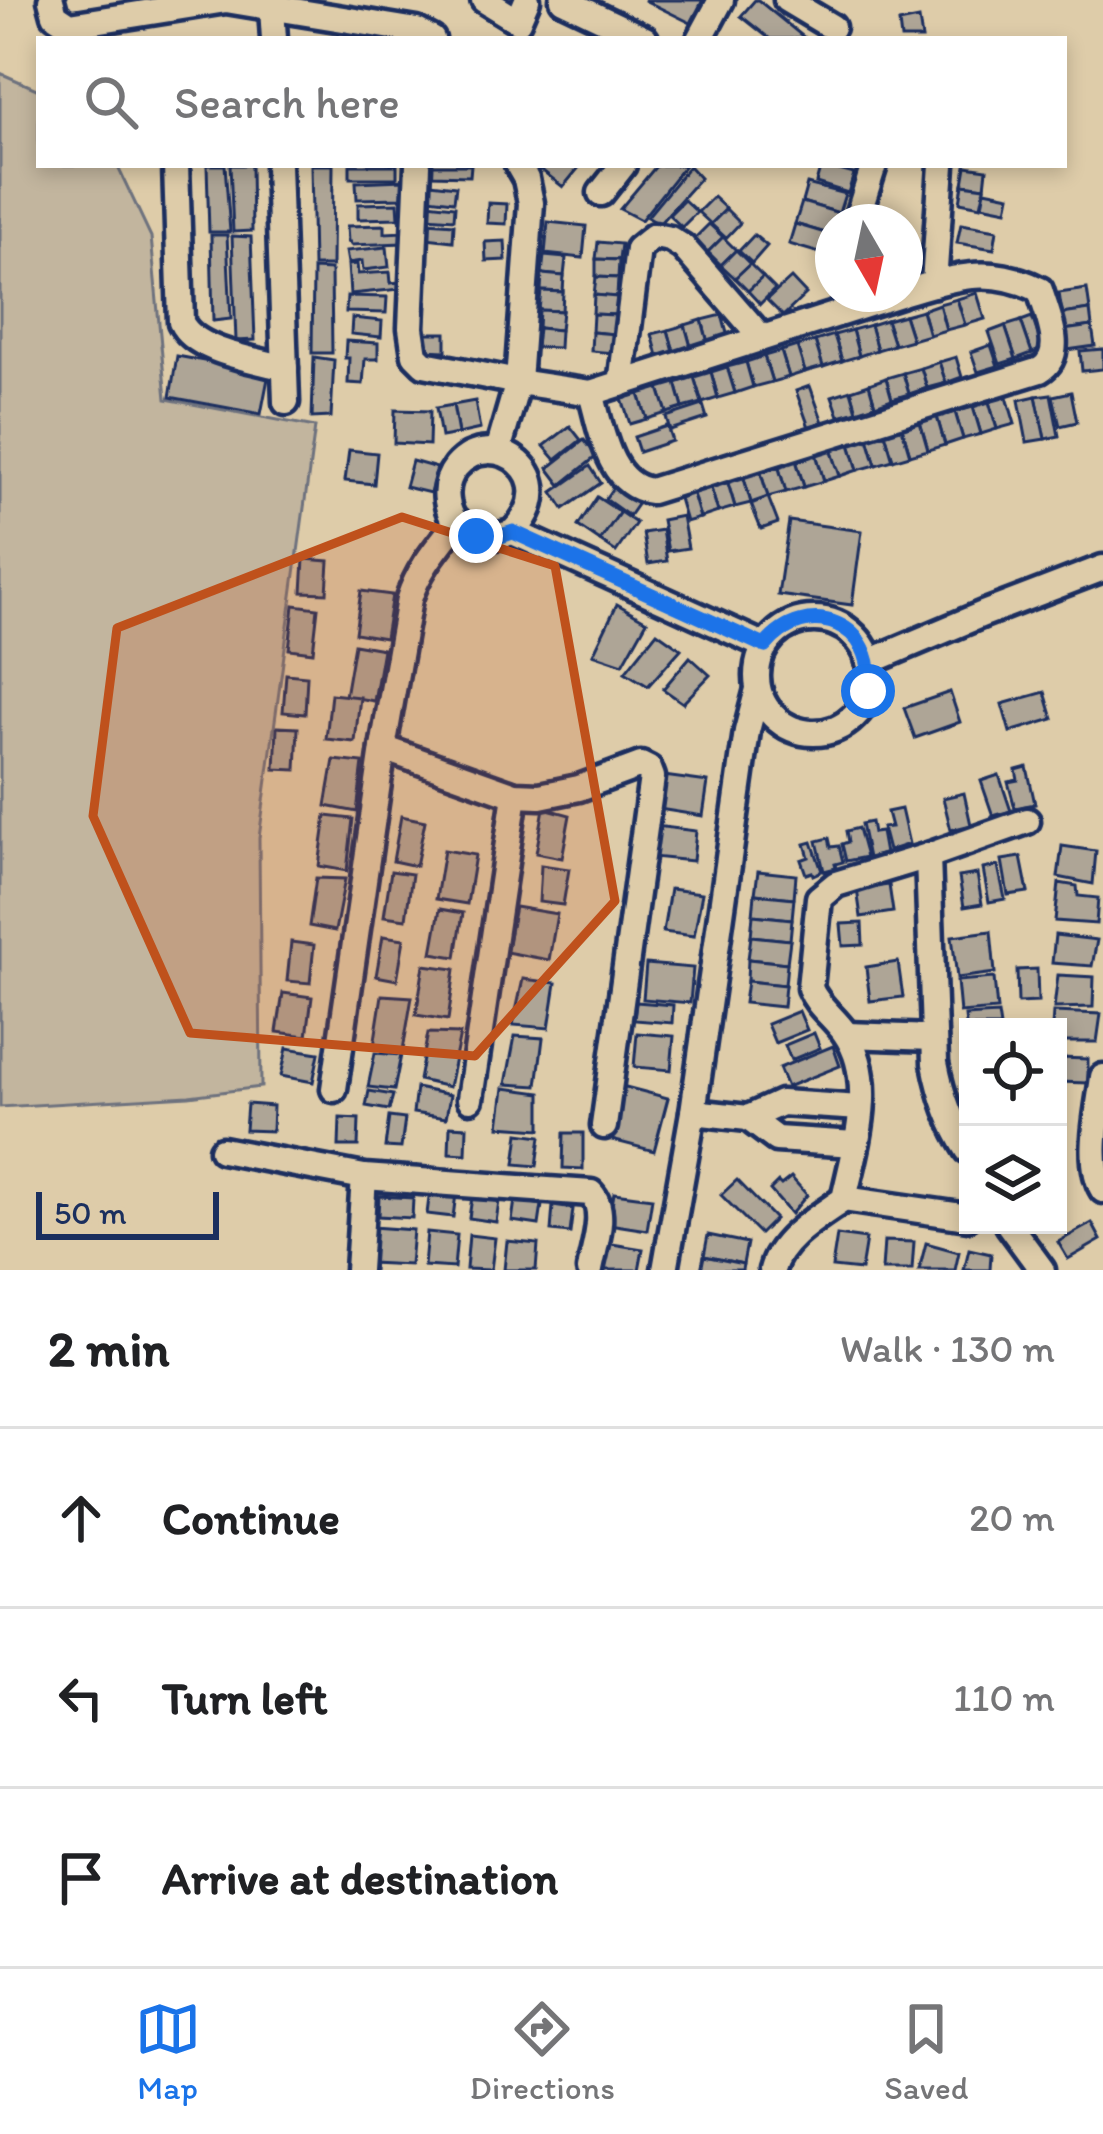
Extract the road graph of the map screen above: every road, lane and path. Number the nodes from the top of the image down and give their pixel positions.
1 (51, 0) edge
2 (226, 0) edge
3 (484, 0) edge
4 (527, 0) edge
5 (563, 0) edge
6 (721, 0) edge
7 (787, 0) edge
8 (272, 8) junction
9 (832, 26) dead end
10 (274, 36) edge
11 (426, 36) edge
12 (639, 36) edge
13 (702, 36) edge
14 (176, 168) edge
15 (278, 168) edge
16 (418, 168) edge
17 (520, 168) edge
18 (621, 168) edge
19 (873, 168) edge
20 (942, 168) edge
21 (601, 193) dead end
22 (862, 204) edge
23 (934, 284) junction
24 (923, 287) edge
25 (818, 312) edge
26 (762, 338) junction
27 (285, 368) junction
28 (518, 382) junction
29 (621, 384) junction
30 (591, 393) junction
31 (286, 403) dead end
32 (498, 452) junction
33 (457, 522) junction
34 (513, 532) junction
35 (1103, 568) edge
36 (765, 646) junction
37 (869, 662) junction
38 (758, 689) junction
39 (383, 748) junction
40 (515, 795) junction
41 (1027, 821) dead end
42 (928, 856) junction
43 (847, 1035) junction
44 (934, 1038) junction
45 (1103, 1077) edge
46 (334, 1089) dead end
47 (470, 1100) dead end
48 (861, 1108) junction
49 (693, 1112) junction
50 (748, 1118) junction
51 (604, 1126) dead end
52 (959, 1135) edge
53 (855, 1144) junction
54 (222, 1150) dead end
55 (364, 1177) junction
56 (1103, 1190) edge
57 (844, 1199) junction
58 (959, 1216) edge
59 (1016, 1234) edge
60 (358, 1270) edge
61 (590, 1270) edge
62 (664, 1270) edge
63 (772, 1270) edge
64 (1042, 1270) edge

1 - 2 street
2 - 8 street
3 - 4 street
5 - 12 street
6 - 13 street
7 - 9 street
8 - 10 street
8 - 11 street
14 - 27 street
15 - 27 street
16 - 28 street
17 - 28 street
18 - 21 street
19 - 22 street
20 - 23 street
23 - 24 street
23 - 30 street
25 - 26 street
26 - 29 street
26 - 29 street
27 - 31 street
28 - 30 street
28 - 32 street
29 - 30 street
32 - 33 street
32 - 34 street
33 - 34 street
33 - 39 street
34 - 36 street
35 - 37 street
36 - 37 street
36 - 38 street
37 - 38 street
38 - 49 street
39 - 40 street
39 - 46 street
40 - 47 street
40 - 51 street
41 - 42 street
42 - 43 street
42 - 44 street
43 - 44 street
43 - 48 street
44 - 52 street
45 - 56 street
48 - 50 street
48 - 53 street
49 - 50 street
49 - 62 street
50 - 53 street
53 - 57 street
54 - 55 street
55 - 60 street
55 - 61 street
57 - 58 street
57 - 63 street
59 - 64 street

